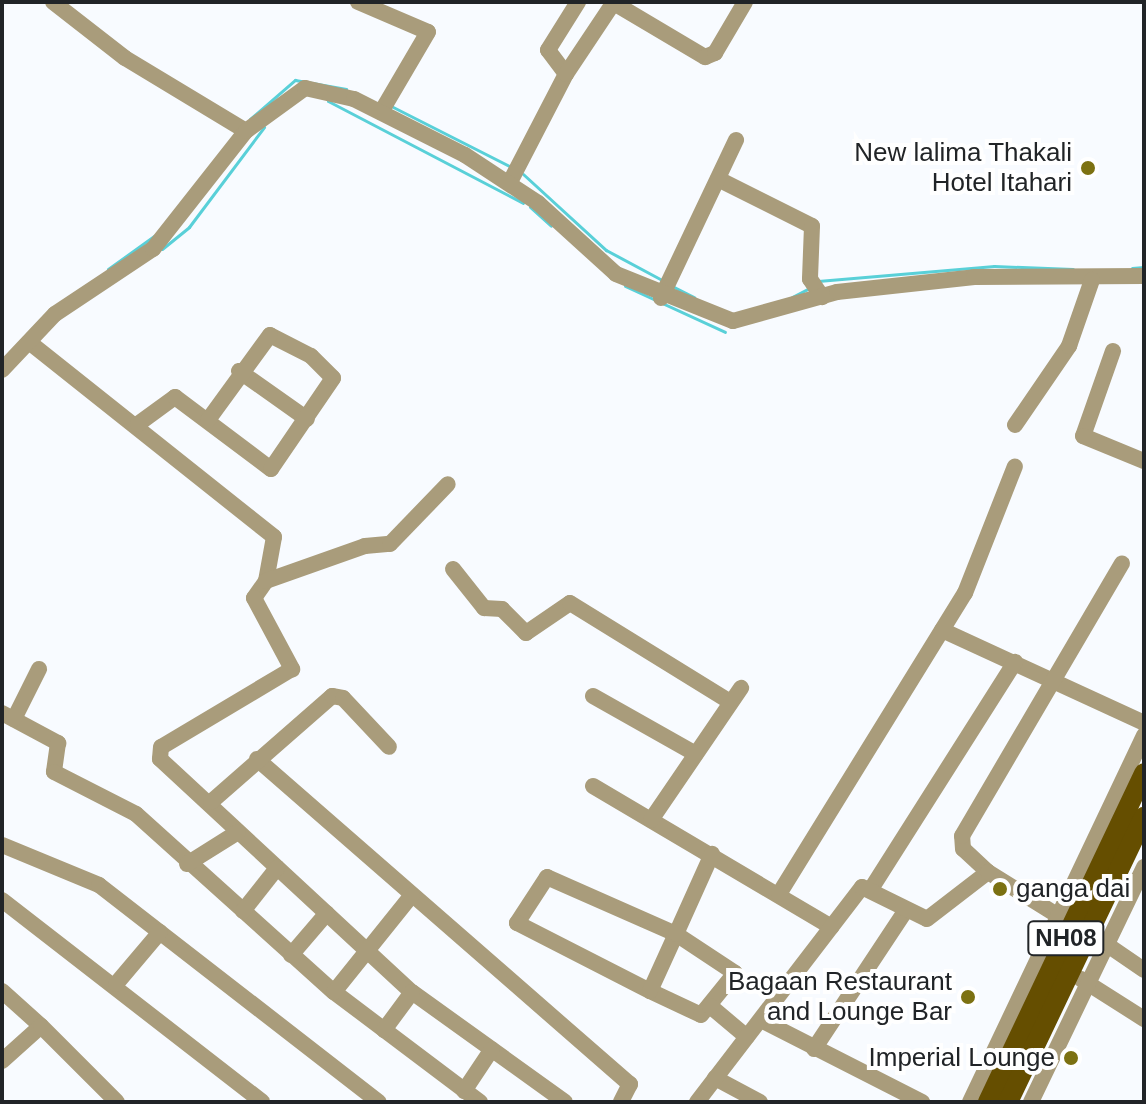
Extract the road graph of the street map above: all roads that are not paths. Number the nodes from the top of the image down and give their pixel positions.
1 (53, 2) edge
2 (358, 2) edge
3 (578, 2) edge
4 (614, 2) edge
5 (745, 2) edge
6 (566, 74) junction
7 (381, 112) junction
8 (246, 131) junction
9 (736, 140) dead end
10 (718, 179) junction
11 (510, 182) junction
12 (1144, 276) edge
13 (1092, 280) junction
14 (822, 297) junction
15 (661, 298) junction
16 (29, 342) junction
17 (1113, 351) dead end
18 (2, 370) edge
19 (239, 371) junction
20 (307, 419) junction
21 (208, 420) junction
22 (138, 424) junction
23 (1015, 425) dead end
24 (1144, 461) edge
25 (1015, 466) dead end
26 (448, 484) dead end
27 (1122, 563) dead end
28 (453, 569) dead end
29 (266, 581) junction
30 (942, 630) junction
31 (1015, 662) junction
32 (39, 669) dead end
33 (1055, 681) junction
34 (741, 688) dead end
35 (593, 696) dead end
36 (730, 702) junction
37 (8, 716) edge
38 (1144, 723) edge
39 (1144, 735) edge
40 (389, 747) dead end
41 (696, 754) junction
42 (257, 759) junction
43 (1144, 773) edge
44 (593, 786) dead end
45 (211, 802) junction
46 (1144, 817) edge
47 (651, 820) junction
48 (238, 832) junction
49 (2, 845) edge
50 (712, 854) junction
51 (187, 864) junction
52 (1144, 867) edge
53 (277, 868) junction
54 (988, 872) junction
55 (871, 889) junction
56 (779, 894) junction
57 (412, 895) junction
58 (2, 900) edge
59 (1137, 903) edge
60 (906, 910) junction
61 (243, 911) junction
62 (327, 913) junction
63 (1060, 917) junction
64 (831, 927) junction
65 (160, 932) junction
66 (676, 934) junction
67 (1106, 944) junction
68 (366, 950) junction
69 (291, 955) junction
70 (1063, 969) junction
71 (1144, 970) edge
72 (116, 984) junction
73 (2, 991) edge
74 (650, 991) junction
75 (334, 992) junction
76 (412, 992) junction
77 (710, 1006) junction
78 (1144, 1019) edge
79 (761, 1020) junction
80 (41, 1026) junction
81 (384, 1030) junction
82 (747, 1037) junction
83 (492, 1049) junction
84 (814, 1049) junction
85 (2, 1061) edge
86 (715, 1078) junction
87 (464, 1091) junction
88 (898, 1097) edge
89 (117, 1102) edge
90 (262, 1102) edge
91 (379, 1102) edge
92 (480, 1102) edge
93 (565, 1102) edge
94 (621, 1102) edge
95 (697, 1102) edge
96 (760, 1102) edge
97 (922, 1102) edge
98 (970, 1102) edge
99 (988, 1102) edge
100 (1008, 1102) edge
101 (1031, 1102) edge

1 - 8 street
2 - 7 street
3 - 6 street
4 - 5 street
4 - 6 street
6 - 11 street
7 - 8 street
7 - 11 street
8 - 16 street
9 - 10 street
10 - 14 street
10 - 15 street
11 - 15 street
12 - 13 street
13 - 14 street
13 - 23 street
14 - 15 street
16 - 18 street
16 - 22 street
17 - 24 street
19 - 20 street
19 - 20 street
19 - 21 street
20 - 21 street
21 - 22 street
22 - 29 street
25 - 30 street
26 - 29 street
27 - 33 street
28 - 36 street
29 - 45 street
30 - 31 street
30 - 56 street
31 - 33 street
31 - 55 street
32 - 37 street
33 - 38 street
33 - 54 street
34 - 36 street
35 - 41 street
36 - 41 street
37 - 51 street
39 - 63 street
40 - 42 street
41 - 47 street
42 - 45 street
42 - 57 street
43 - 70 main road, NH08
44 - 47 street
45 - 48 street
46 - 70 main road, NH08
47 - 50 street
48 - 51 street
48 - 53 street
49 - 65 street
50 - 56 street
50 - 66 street
51 - 61 street
52 - 59 street
53 - 61 street
53 - 62 street
54 - 60 street
54 - 63 street
55 - 60 street
55 - 64 street
56 - 64 street
57 - 68 street
57 - 94 street
58 - 72 street
59 - 67 street
60 - 84 street
61 - 69 street
62 - 68 street
62 - 69 street
63 - 70 street
64 - 79 street
65 - 72 street
65 - 91 street
66 - 74 street
66 - 74 street
66 - 77 street
67 - 70 street
67 - 71 street
68 - 75 street
68 - 76 street
69 - 75 street
70 - 78 street
70 - 98 street
70 - 99 main road, NH08
70 - 100 main road, NH08
70 - 101 street
72 - 90 street
73 - 80 street
74 - 77 street
75 - 81 street
76 - 81 street
76 - 83 street
77 - 82 street
79 - 82 street
79 - 84 street
80 - 85 street
80 - 89 street
81 - 87 street
82 - 86 street
83 - 87 street
83 - 93 street
84 - 88 street
86 - 95 street
86 - 96 street
87 - 92 street
88 - 97 street

